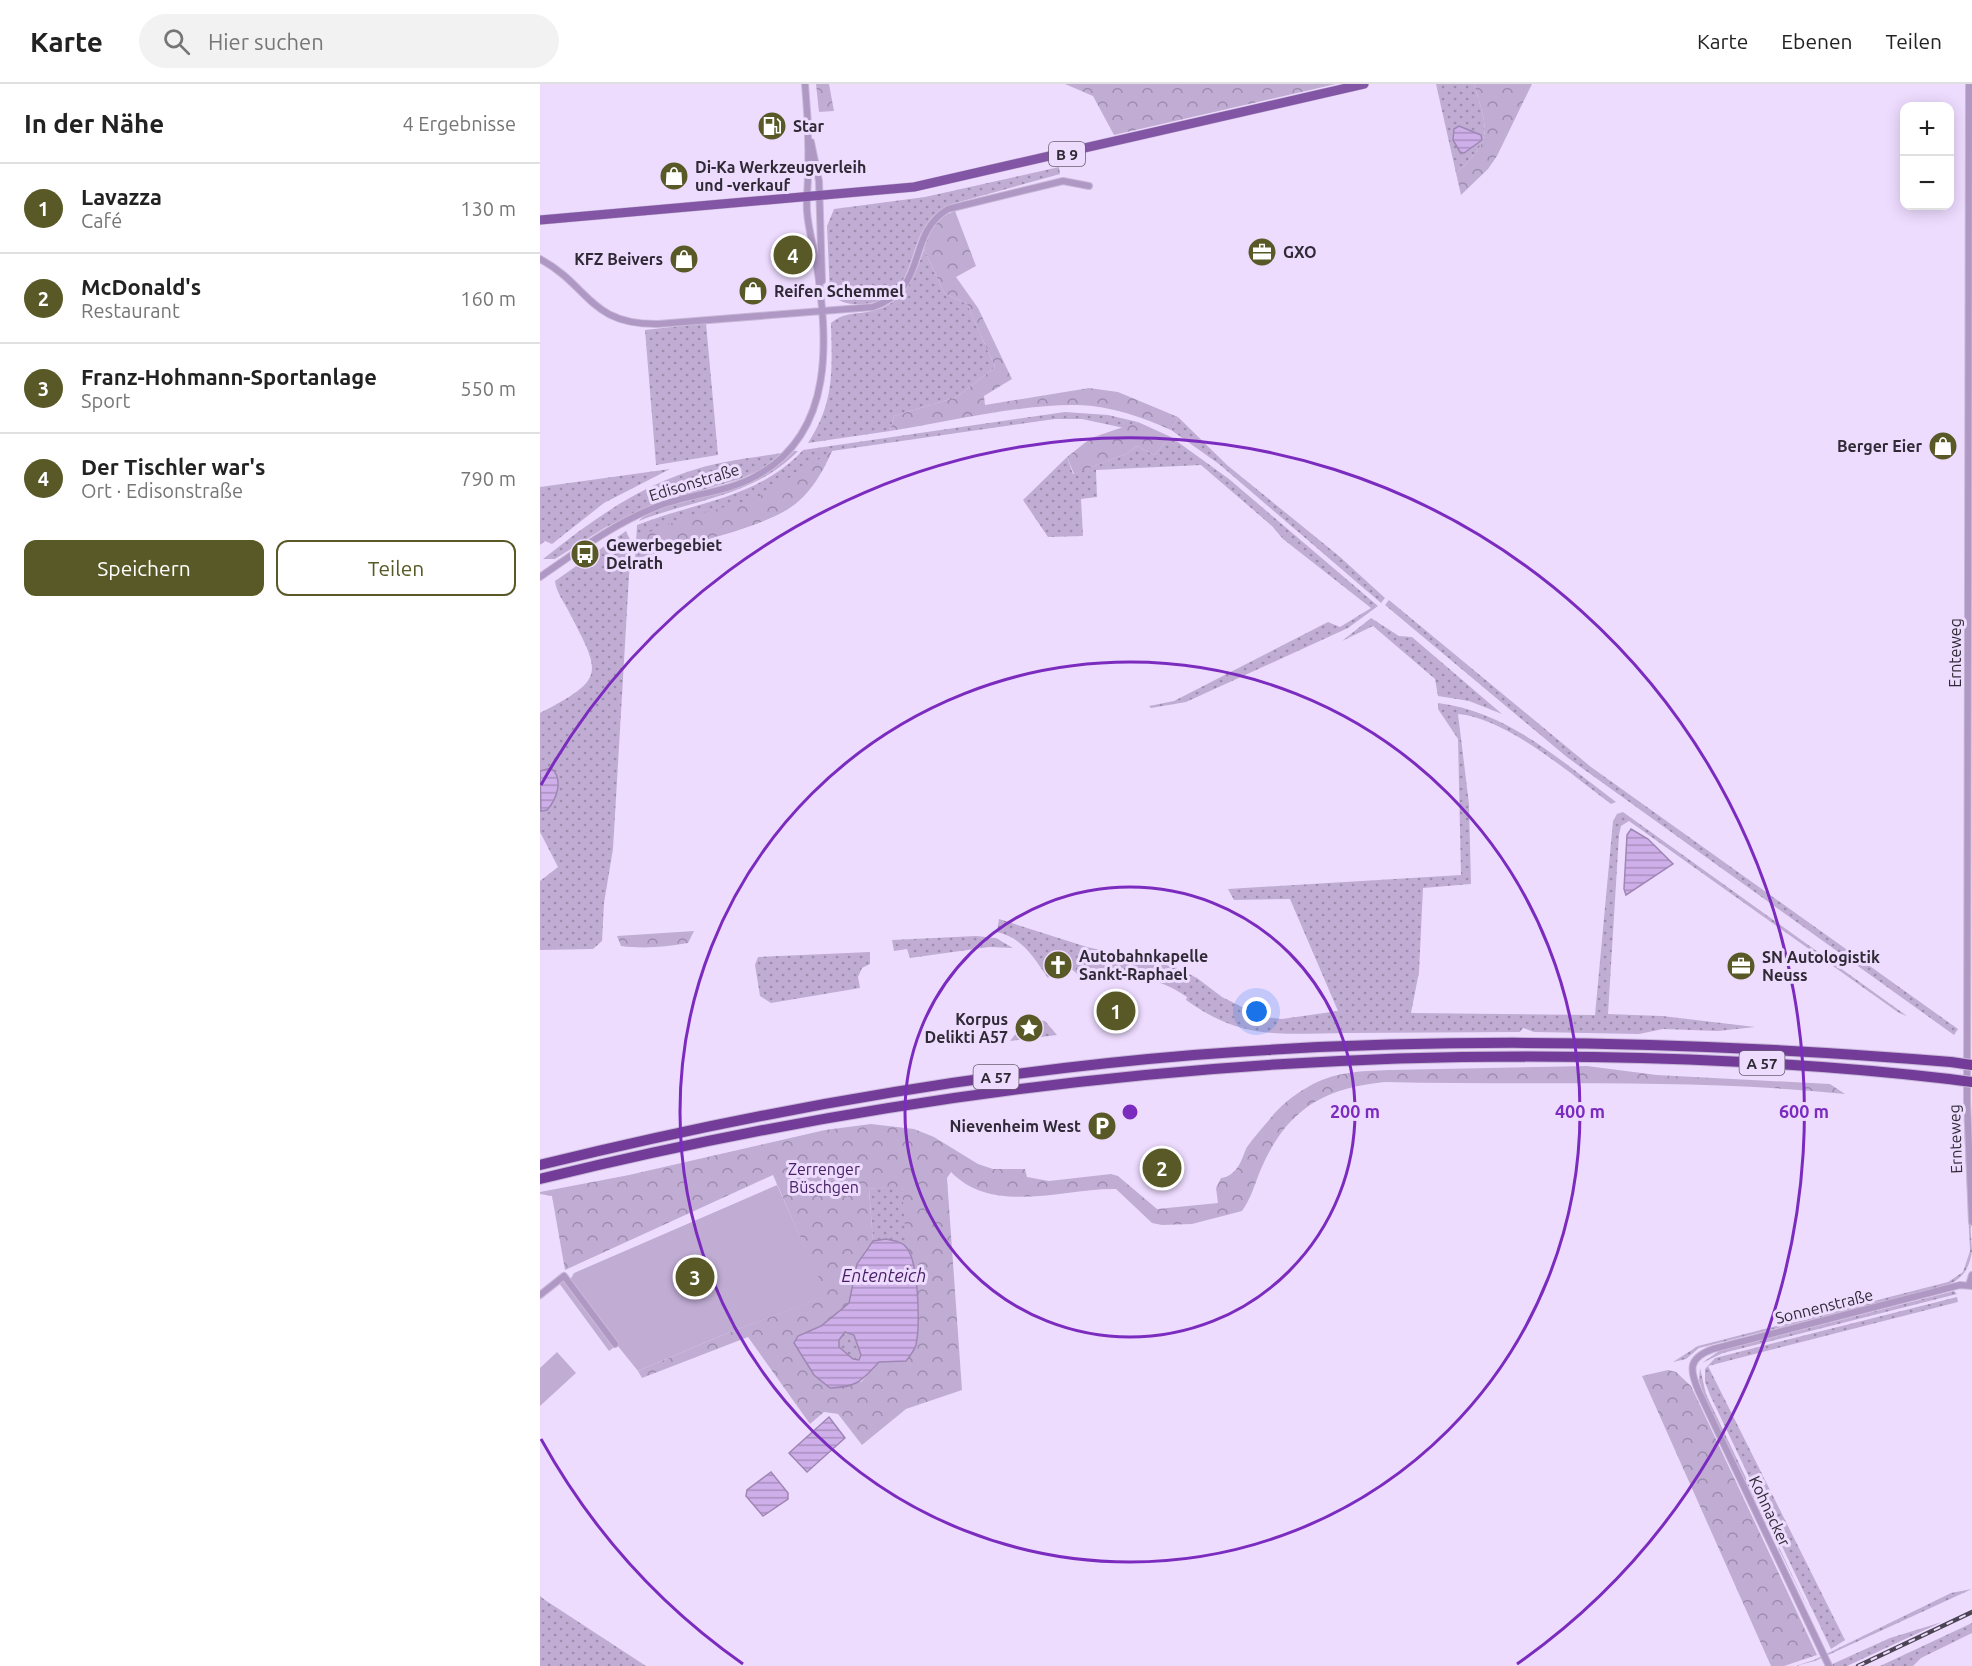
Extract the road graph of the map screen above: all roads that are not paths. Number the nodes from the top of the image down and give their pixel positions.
1 (805, 84) edge
2 (1364, 84) edge
3 (1970, 84) edge
4 (809, 134) junction
5 (1089, 186) dead end
6 (819, 197) junction
7 (807, 198) junction
8 (540, 220) edge
9 (540, 259) edge
10 (821, 311) junction
11 (540, 577) edge
12 (1972, 1065) edge
13 (1972, 1082) edge
14 (540, 1165) edge
15 (540, 1179) edge
16 (1972, 1222) edge
17 (1972, 1275) edge
18 (1970, 1286) edge
19 (540, 1294) edge
20 (615, 1344) dead end
21 (1692, 1365) joint
22 (1829, 1666) edge

1 - 4 street
2 - 6 main road, B 9
3 - 16 street, Ernteweg
4 - 6 street, Edisonstraße
4 - 7 street, Edisonstraße
5 - 10 street
6 - 7 main road, B 9
6 - 10 street, Edisonstraße
7 - 8 main road, B 9
7 - 10 street, Edisonstraße
9 - 10 street
10 - 11 street, Edisonstraße
12 - 14 highway, A 57, bridge
13 - 15 highway, A 57, bridge
17 - 18 street
18 - 21 street, Sonnenstraße
19 - 20 street
21 - 22 street, Kohnacker

